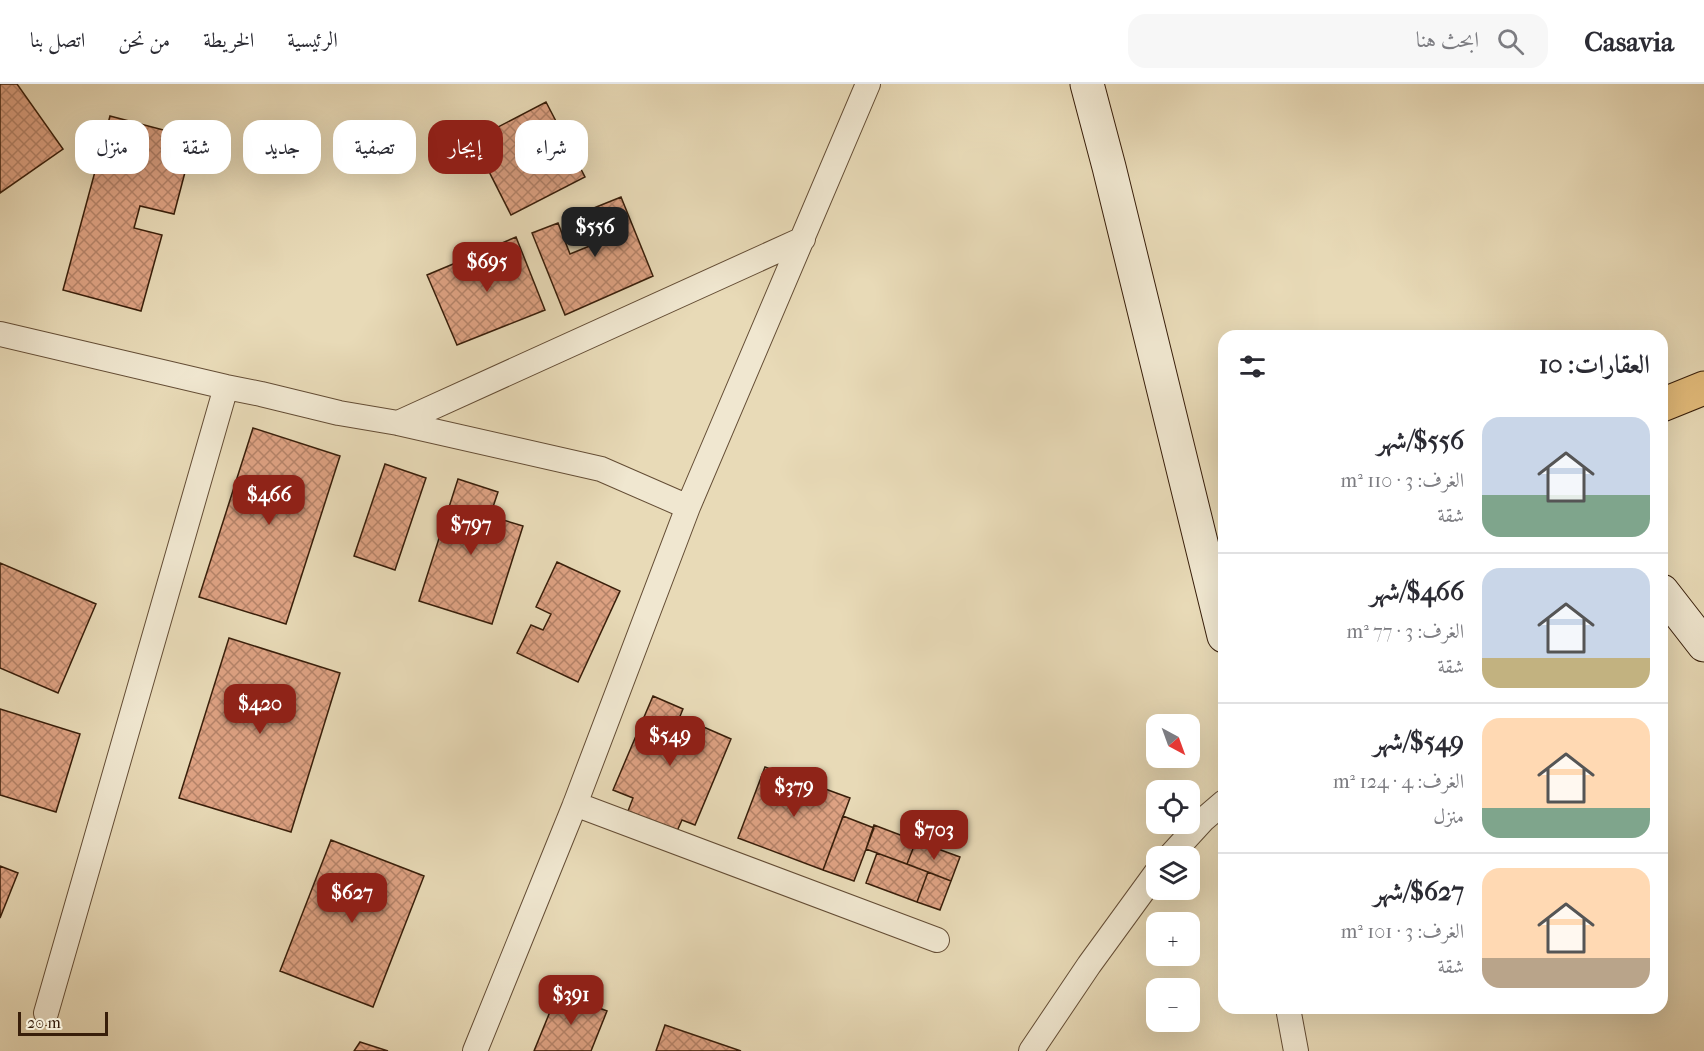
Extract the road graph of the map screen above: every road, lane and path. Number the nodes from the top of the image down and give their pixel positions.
1 (868, 84) edge
2 (1087, 84) edge
3 (803, 240) junction
4 (0, 334) edge
5 (226, 387) junction
6 (1704, 388) edge
7 (1668, 403) edge
8 (398, 423) junction
9 (688, 507) junction
10 (1218, 585) edge
11 (1668, 599) edge
12 (1704, 645) edge
13 (575, 804) junction
14 (1218, 807) edge
15 (1179, 846) edge
16 (1146, 887) edge
17 (937, 940) dead end
18 (46, 1013) dead end
19 (1289, 1014) edge
20 (475, 1051) edge
21 (1031, 1051) edge
22 (1296, 1051) edge

1 - 3 street
2 - 10 street
3 - 8 street
3 - 9 street
4 - 5 street
5 - 8 street
5 - 18 street
6 - 7 highway
8 - 9 street
9 - 13 street
11 - 12 street
13 - 17 street
13 - 20 street
14 - 15 street
16 - 21 street
19 - 22 street

